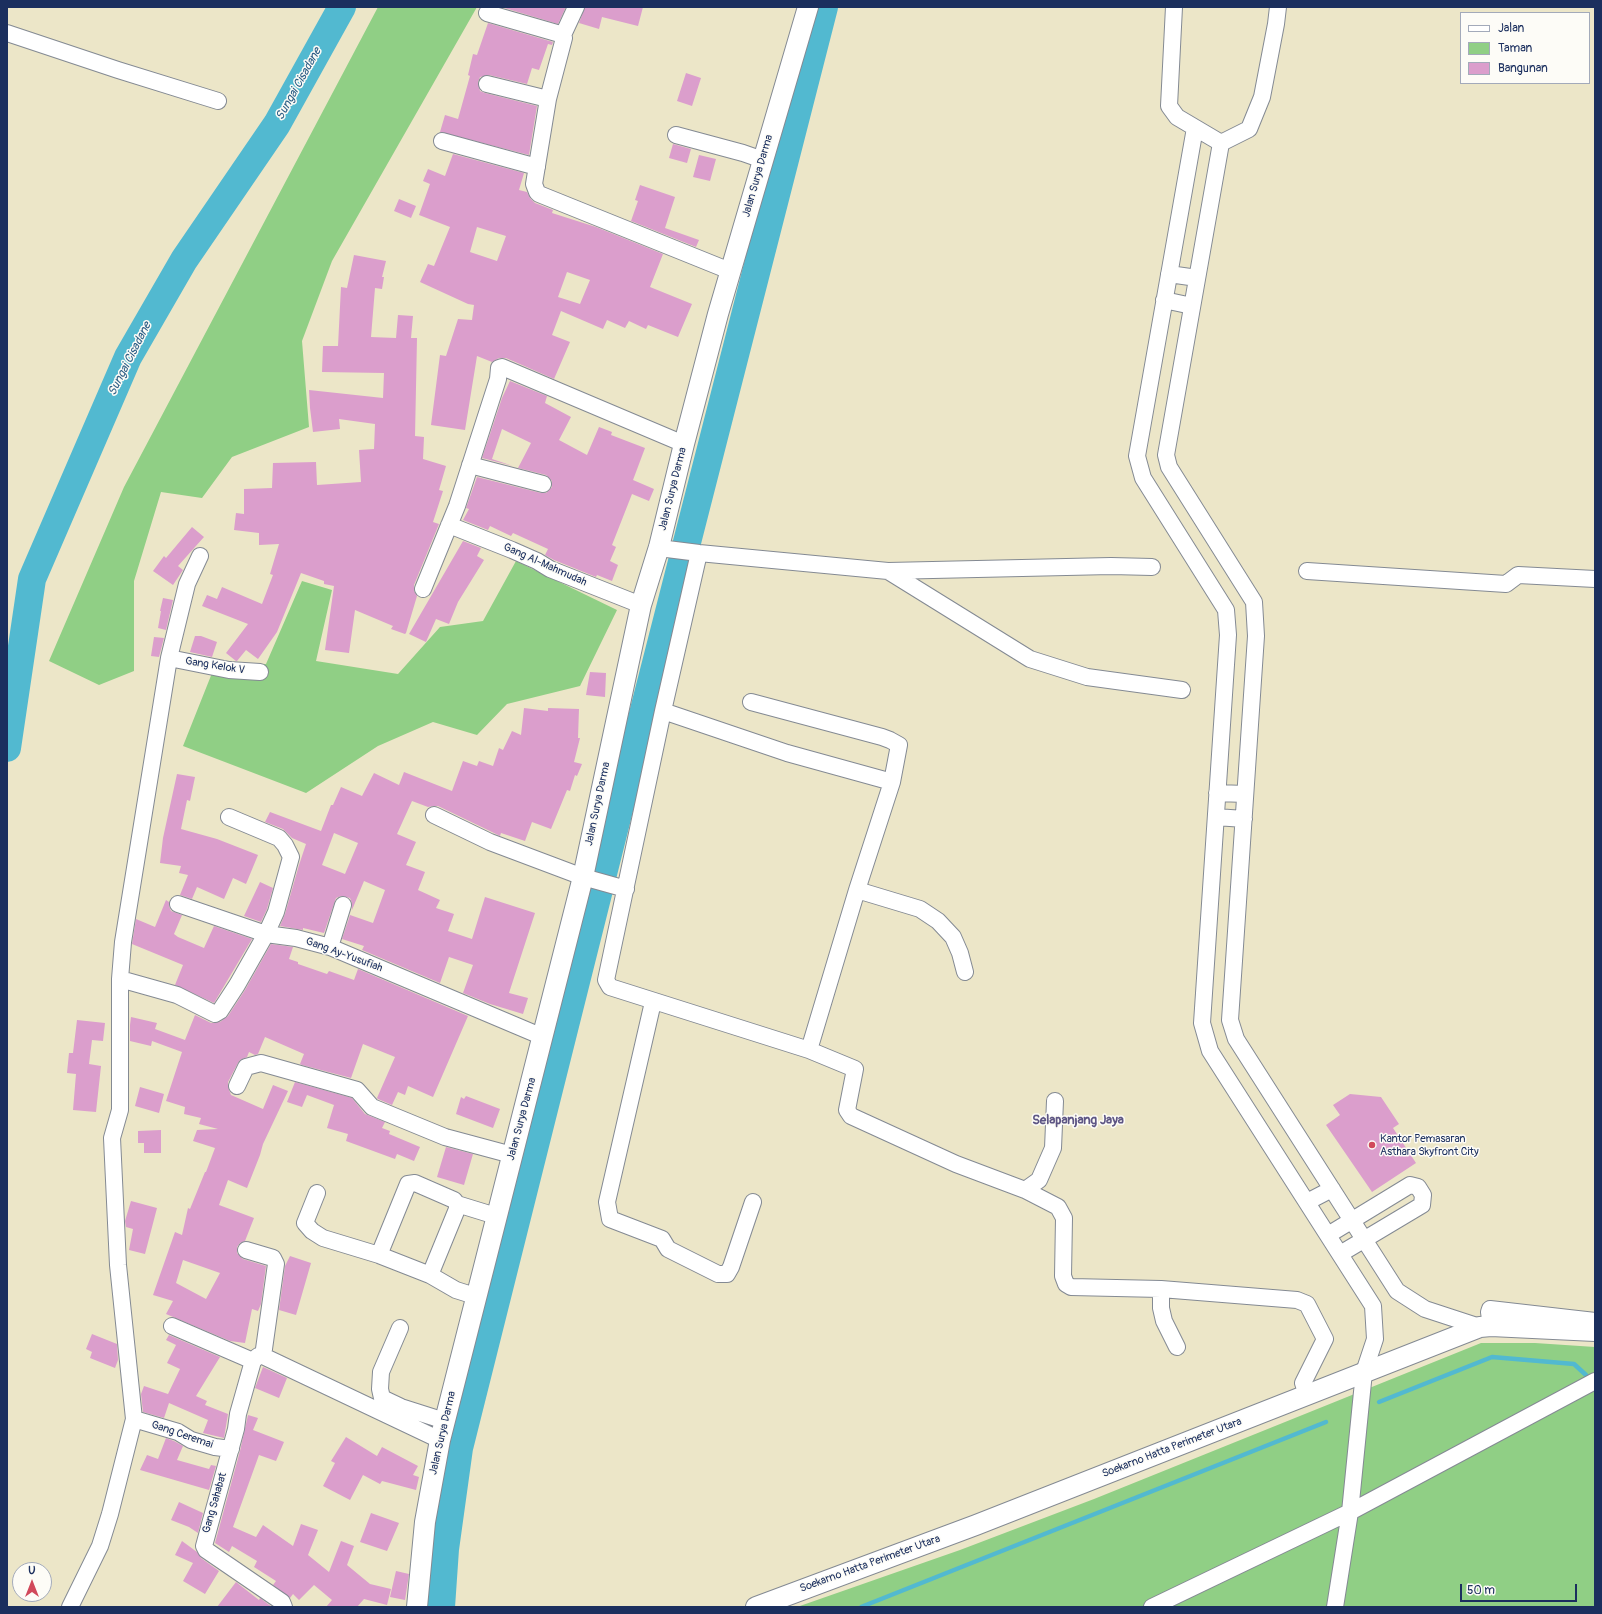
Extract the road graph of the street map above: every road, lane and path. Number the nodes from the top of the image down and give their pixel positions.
1 (576, 7) edge
2 (808, 7) edge
3 (1174, 7) edge
4 (1278, 7) edge
5 (487, 13) dead end
6 (7, 33) edge
7 (563, 35) junction
8 (487, 84) dead end
9 (548, 99) junction
10 (218, 101) dead end
11 (1195, 128) junction
12 (676, 134) dead end
13 (442, 140) dead end
14 (1221, 143) junction
15 (763, 160) junction
16 (537, 167) junction
17 (730, 272) junction
18 (1169, 274) junction
19 (1197, 278) junction
20 (1164, 300) junction
21 (1192, 306) junction
22 (684, 444) junction
23 (470, 465) junction
24 (543, 484) dead end
25 (449, 525) junction
26 (663, 548) junction
27 (697, 553) junction
28 (200, 556) dead end
29 (1152, 567) dead end
30 (1307, 570) dead end
31 (888, 571) junction
32 (1595, 579) edge
33 (423, 589) dead end
34 (641, 605) junction
35 (169, 658) junction
36 (260, 672) dead end
37 (1182, 690) dead end
38 (751, 702) dead end
39 (663, 711) junction
40 (892, 782) junction
41 (1217, 793) junction
42 (1245, 794) junction
43 (434, 815) dead end
44 (230, 817) dead end
45 (1216, 817) junction
46 (1244, 819) junction
47 (588, 878) junction
48 (620, 887) junction
49 (857, 890) junction
50 (178, 904) dead end
51 (343, 905) dead end
52 (266, 934) junction
53 (330, 947) junction
54 (965, 972) dead end
55 (120, 979) junction
56 (653, 1002) junction
57 (543, 1037) junction
58 (809, 1050) junction
59 (237, 1086) dead end
60 (1055, 1101) dead end
61 (512, 1155) junction
62 (1332, 1189) junction
63 (1025, 1190) junction
64 (317, 1193) dead end
65 (753, 1202) dead end
66 (1307, 1202) junction
67 (1380, 1203) junction
68 (456, 1204) junction
69 (496, 1216) junction
70 (1352, 1220) junction
71 (1392, 1222) junction
72 (1328, 1235) junction
73 (1364, 1239) junction
74 (246, 1250) dead end
75 (1340, 1254) junction
76 (379, 1255) junction
77 (430, 1275) junction
78 (1161, 1289) junction
79 (476, 1296) junction
80 (1595, 1321) edge
81 (172, 1326) dead end
82 (1485, 1326) junction
83 (400, 1328) dead end
84 (1595, 1331) edge
85 (1177, 1347) dead end
86 (258, 1359) junction
87 (1364, 1372) junction
88 (1595, 1381) edge
89 (1307, 1395) junction
90 (134, 1419) junction
91 (445, 1421) junction
92 (440, 1440) junction
93 (230, 1450) junction
94 (1350, 1512) junction
95 (70, 1607) edge
96 (284, 1607) edge
97 (417, 1607) edge
98 (756, 1607) edge
99 (1152, 1607) edge
100 (1335, 1607) edge

1 - 7 street
2 - 15 main road, Jalan Surya Darma
3 - 11 street
4 - 14 street
5 - 7 street
6 - 10 street
7 - 9 street
8 - 9 street
9 - 16 street
11 - 14 street
11 - 18 street
12 - 15 street
13 - 16 street
14 - 19 street
15 - 17 main road, Jalan Surya Darma
16 - 17 street
17 - 22 main road, Jalan Surya Darma
18 - 19 street
18 - 20 street
19 - 21 street
20 - 21 street
20 - 41 street
21 - 42 street
22 - 23 street
22 - 26 main road, Jalan Surya Darma
23 - 24 street
23 - 25 street
25 - 33 street
25 - 34 street, Gang Al-Mahmudah
26 - 27 street
26 - 34 main road, Jalan Surya Darma
27 - 31 street
27 - 39 street
28 - 35 street
29 - 31 street
30 - 32 street
31 - 37 street
34 - 47 main road, Jalan Surya Darma
35 - 36 street, Gang Kelok V
35 - 55 street
38 - 40 street
39 - 40 street
39 - 48 street
40 - 49 street
41 - 42 street
41 - 45 street
42 - 46 street
43 - 47 street
44 - 52 street
45 - 46 street
45 - 66 street
46 - 62 street
47 - 48 street
47 - 57 main road, Jalan Surya Darma
48 - 56 street
49 - 54 street
49 - 58 street
50 - 52 street, Gang Ay-Yusufiah
51 - 53 street
52 - 53 street, Gang Ay-Yusufiah
52 - 55 street
53 - 57 street, Gang Ay-Yusufiah
55 - 90 street
56 - 58 street
56 - 65 street
57 - 61 main road, Jalan Surya Darma
58 - 63 street
59 - 61 street
60 - 63 street
61 - 69 main road, Jalan Surya Darma
62 - 66 street
62 - 70 street
63 - 78 street
64 - 76 street
66 - 72 street
67 - 70 street
67 - 71 street
67 - 71 street
68 - 69 street
68 - 76 street
68 - 77 street
69 - 79 main road, Jalan Surya Darma
70 - 72 street
70 - 73 street
71 - 73 street
72 - 75 street
73 - 75 street
73 - 82 street
74 - 86 street, Gang Sahabat
75 - 87 street
76 - 77 street
77 - 79 street
78 - 85 street
78 - 89 street
79 - 91 main road, Jalan Surya Darma
80 - 82 street
81 - 86 street
82 - 84 main road, Soekarno Hatta Perimeter Utara
82 - 87 main road, Soekarno Hatta Perimeter Utara
83 - 91 street
86 - 92 street
86 - 93 street, Gang Sahabat
87 - 89 main road, Soekarno Hatta Perimeter Utara
87 - 94 street
88 - 94 street
89 - 98 main road, Soekarno Hatta Perimeter Utara
90 - 93 street, Gang Ceremai
90 - 95 street
91 - 92 main road, Jalan Surya Darma
92 - 97 main road, Jalan Surya Darma
93 - 96 street, Gang Sahabat
94 - 99 street
94 - 100 street

